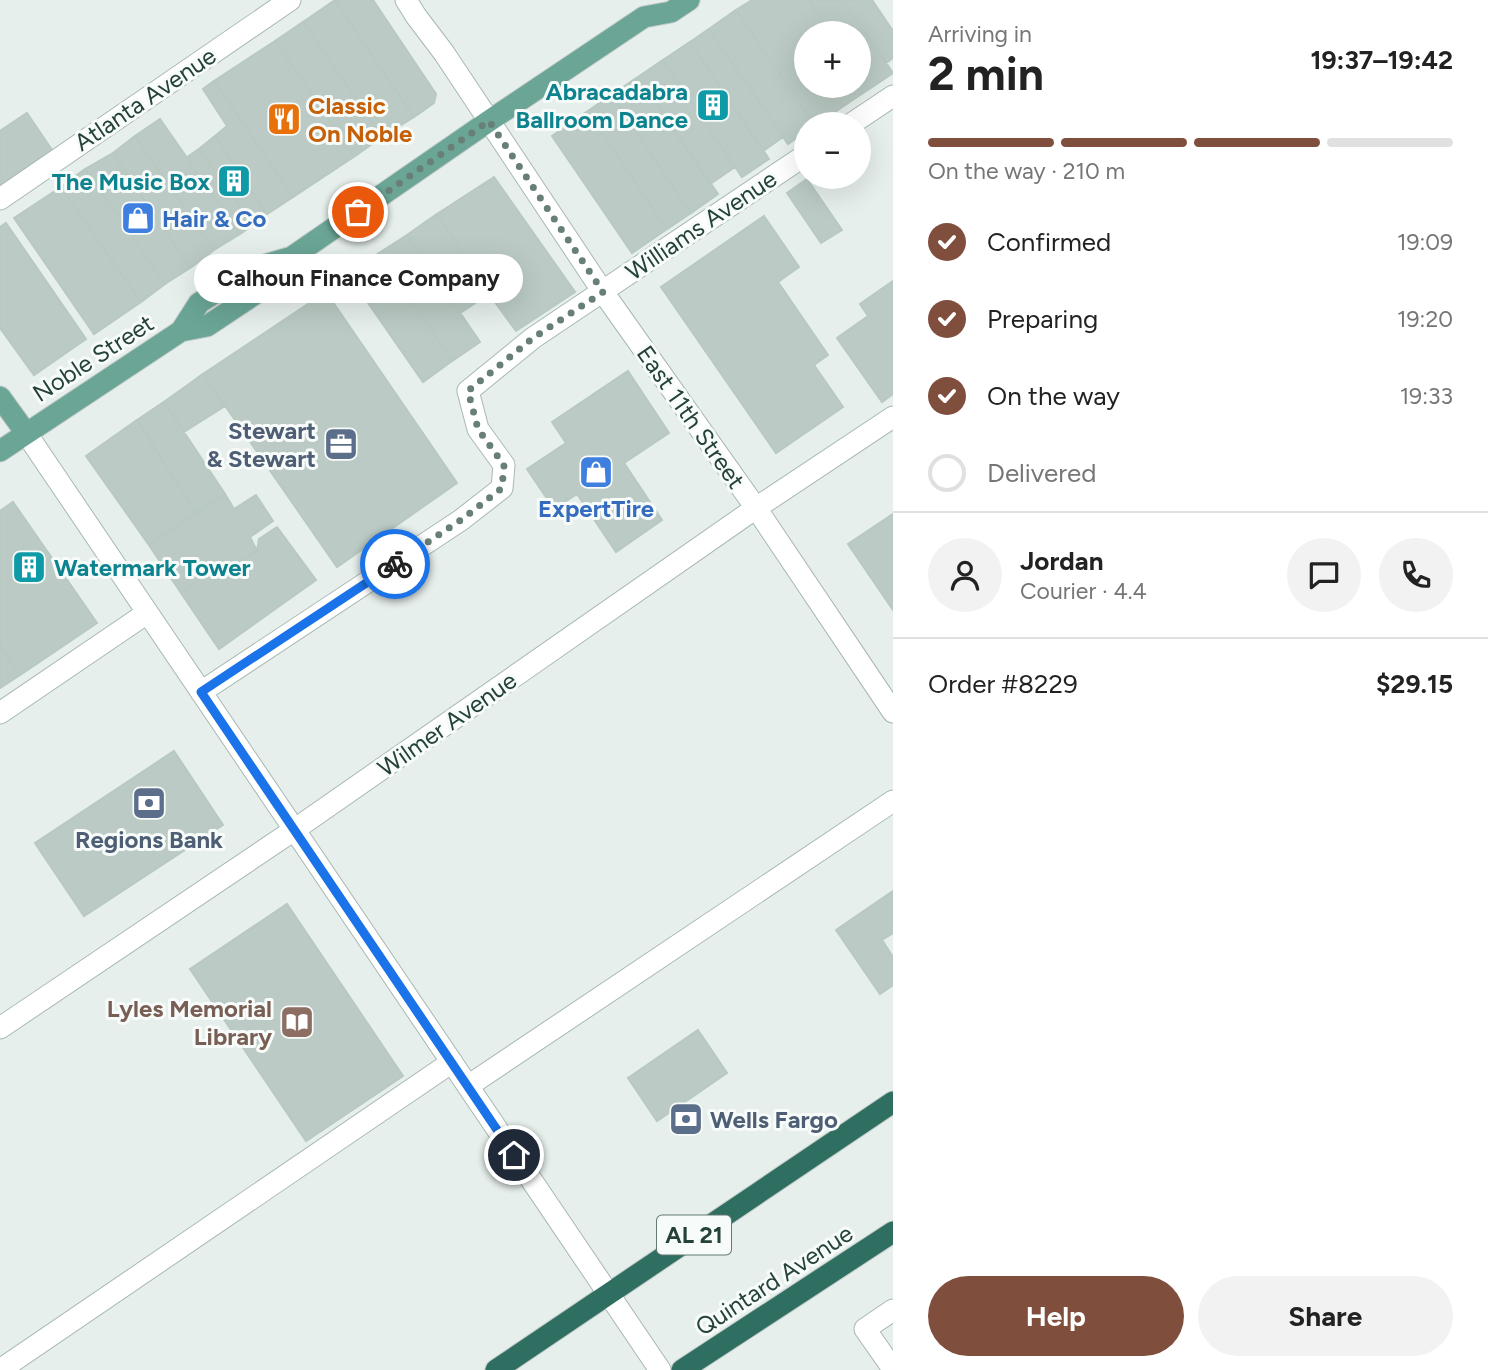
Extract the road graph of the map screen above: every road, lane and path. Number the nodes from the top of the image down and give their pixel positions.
1 (290, 0) edge
2 (406, 0) edge
3 (689, 0) edge
4 (650, 8) edge
5 (893, 96) edge
6 (869, 112) edge
7 (489, 121) junction
8 (794, 163) edge
9 (0, 199) edge
10 (603, 292) junction
11 (0, 397) edge
12 (893, 417) edge
13 (26, 433) junction
14 (0, 451) edge
15 (756, 508) junction
16 (147, 612) junction
17 (201, 692) junction
18 (893, 712) edge
19 (0, 713) edge
20 (893, 801) edge
21 (295, 830) junction
22 (0, 1028) edge
23 (452, 1062) junction
24 (468, 1086) junction
25 (893, 1102) edge
26 (893, 1232) edge
27 (608, 1293) junction
28 (893, 1310) edge
29 (893, 1369) edge
30 (0, 1370) edge
31 (496, 1370) edge
32 (660, 1370) edge
33 (682, 1370) edge

1 - 9 street, Atlanta Avenue
2 - 7 street, East 11th Street
3 - 4 main road, Noble Street
4 - 7 main road, Noble Street
5 - 6 street
7 - 10 street, East 11th Street
7 - 13 main road, Noble Street
8 - 10 street, Williams Avenue
10 - 15 street, East 11th Street
10 - 17 street, Williams Avenue
11 - 13 main road
12 - 15 street, Wilmer Avenue
13 - 14 main road, Noble Street
13 - 16 street
15 - 18 street, East 11th Street
15 - 21 street, Wilmer Avenue
16 - 17 street
16 - 19 street
17 - 21 street
20 - 24 street
21 - 22 street, Wilmer Avenue
21 - 23 street
23 - 24 street
23 - 30 street
24 - 27 street
25 - 27 highway, AL 21
26 - 33 highway, Quintard Avenue
27 - 31 highway, AL 21
27 - 32 street
28 - 29 street

